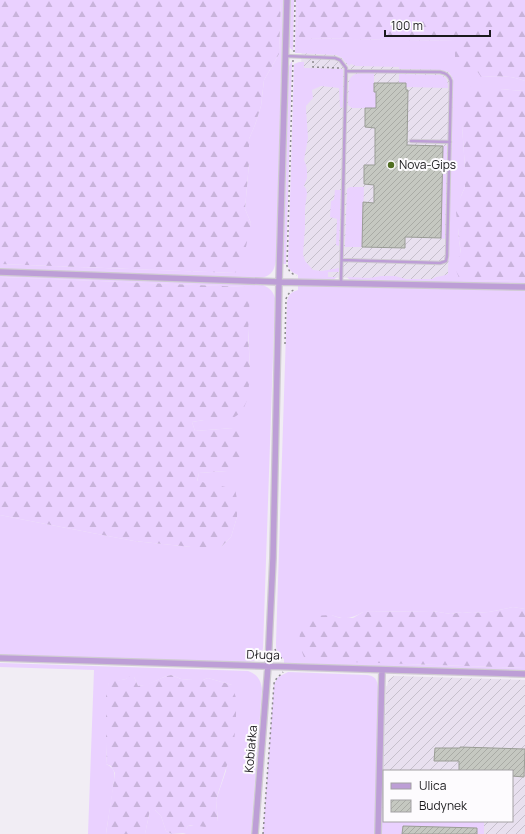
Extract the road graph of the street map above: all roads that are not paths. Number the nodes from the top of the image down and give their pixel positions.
1 (287, 0) edge
2 (286, 56) junction
3 (346, 69) junction
4 (411, 141) dead end
5 (450, 142) junction
6 (342, 260) junction
7 (0, 272) edge
8 (279, 282) junction
9 (341, 284) junction
10 (525, 287) edge
11 (0, 658) edge
12 (268, 666) junction
13 (382, 670) junction
14 (525, 674) edge
15 (255, 834) edge
16 (378, 834) edge

1 - 2 street, Kobiałka
2 - 3 lane
2 - 8 street, Kobiałka
3 - 5 lane
3 - 6 lane
4 - 5 lane
5 - 6 lane
6 - 9 lane
7 - 8 street
8 - 9 street
8 - 12 street, Kobiałka
9 - 10 street
11 - 12 street, Długa
12 - 13 street, Długa
12 - 15 street, Kobiałka
13 - 14 street, Długa
13 - 16 street

